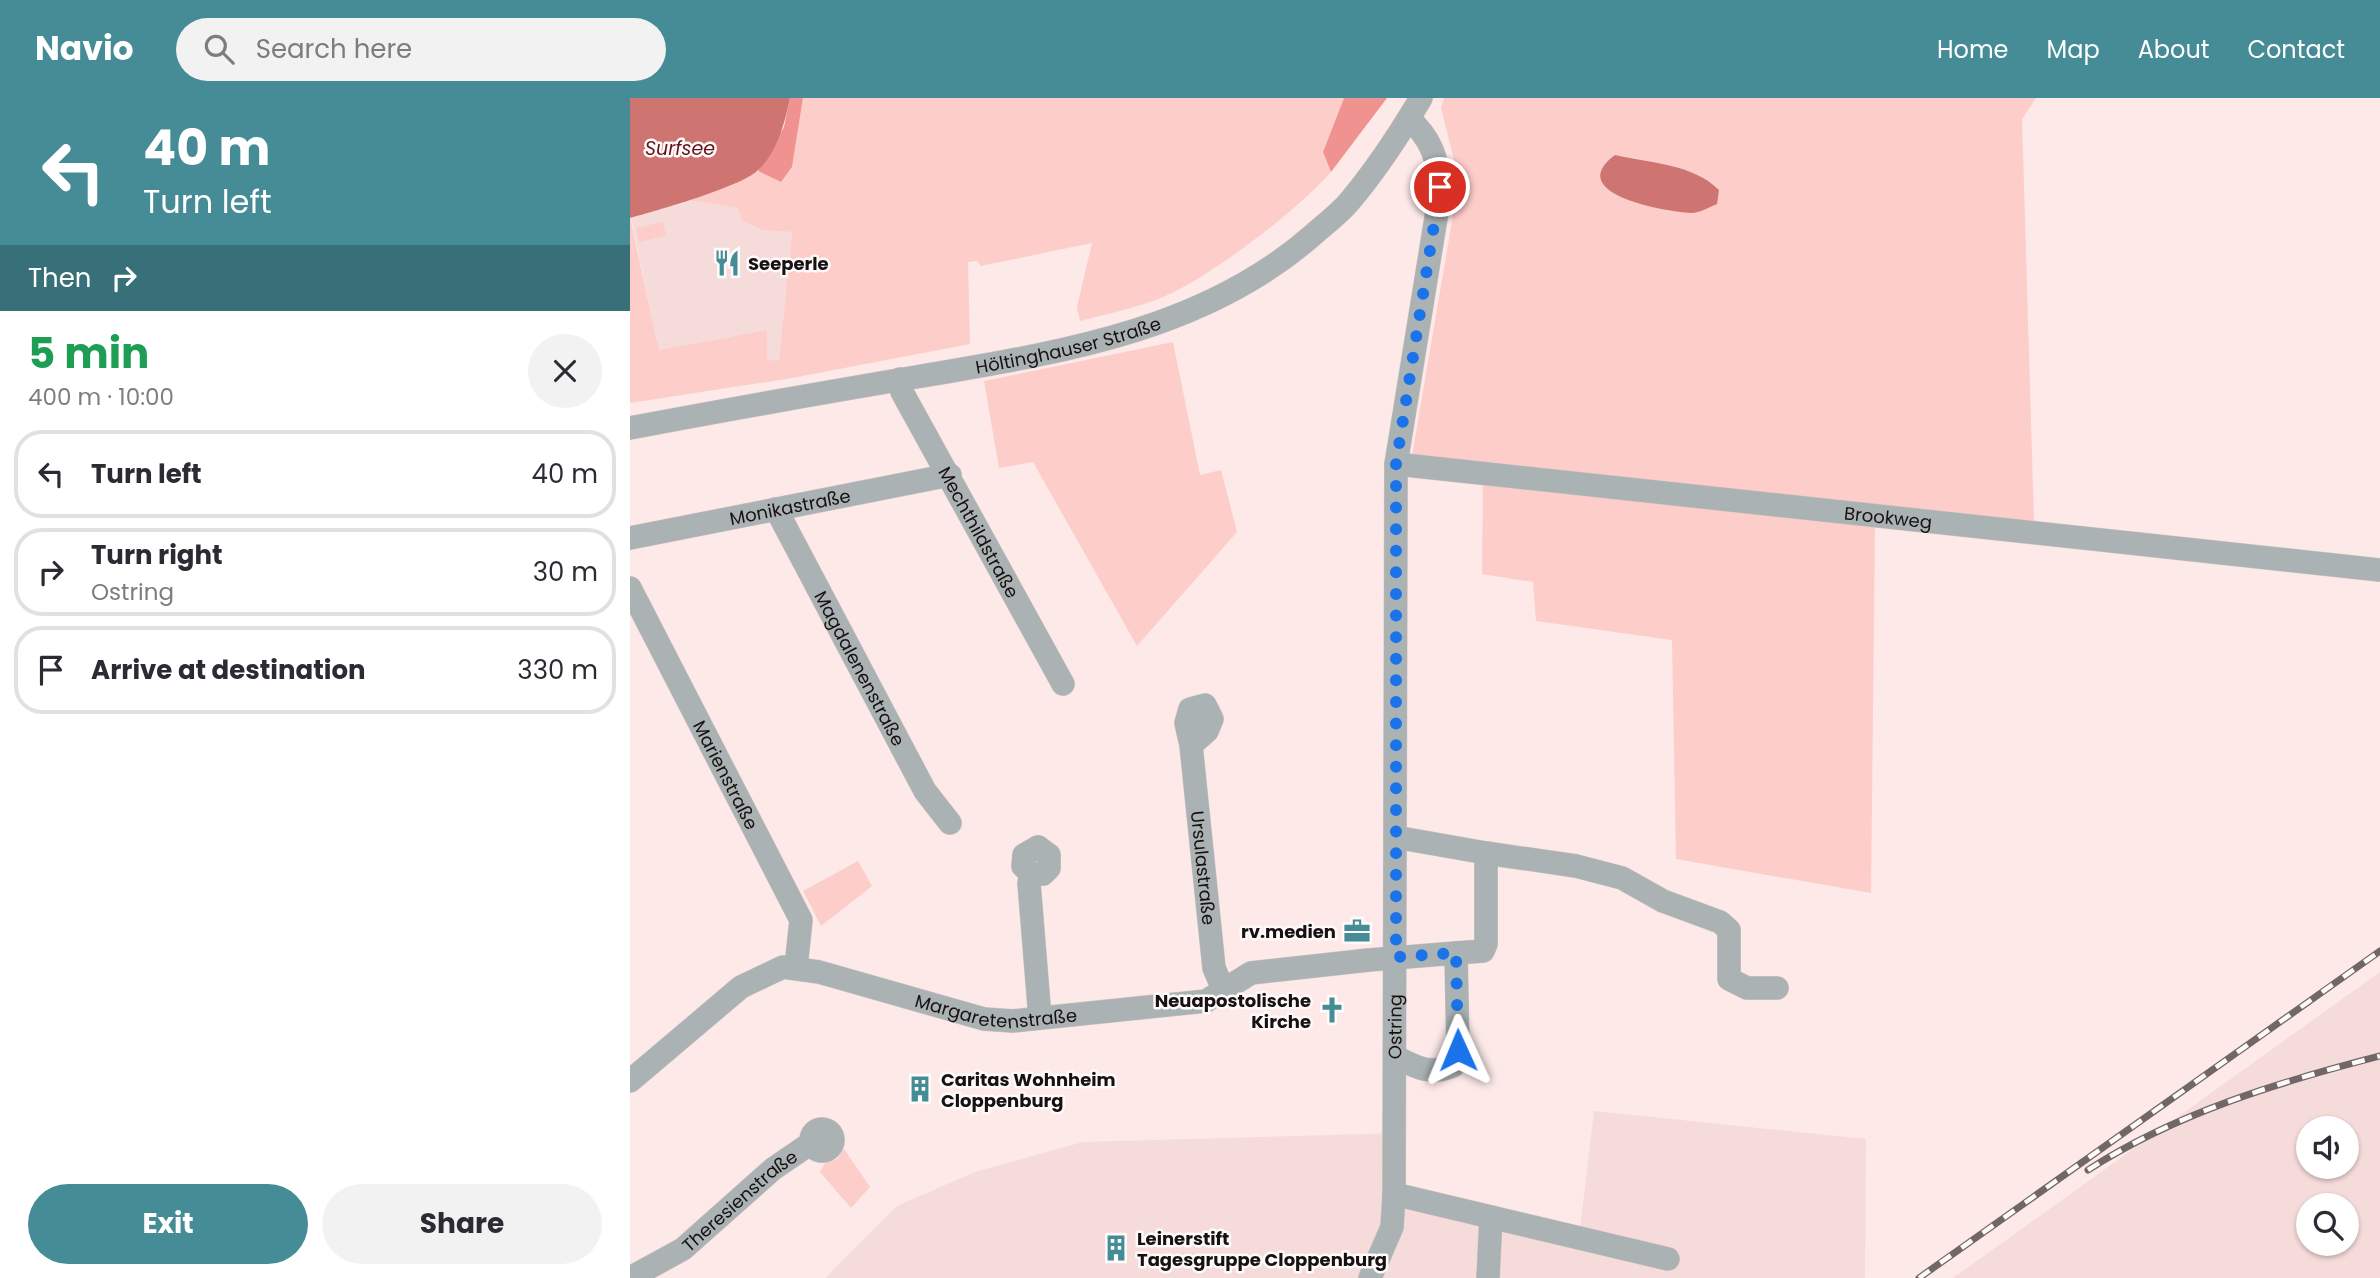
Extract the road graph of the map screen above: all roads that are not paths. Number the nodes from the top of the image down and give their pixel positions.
1 (1421, 98) edge
2 (1409, 119) junction
3 (900, 379) junction
4 (630, 429) edge
5 (1396, 464) junction
6 (950, 475) junction
7 (776, 509) junction
8 (630, 538) edge
9 (2380, 570) edge
10 (630, 588) edge
11 (1063, 684) dead end
12 (1191, 745) dead end
13 (950, 823) dead end
14 (1395, 837) junction
15 (1039, 841) dead end
16 (1486, 853) junction
17 (1456, 953) junction
18 (1396, 957) junction
19 (796, 967) junction
20 (1777, 988) dead end
21 (1223, 989) junction
22 (1040, 1018) junction
23 (1396, 1057) junction
24 (630, 1081) edge
25 (811, 1143) dead end
26 (1394, 1194) junction
27 (1491, 1217) junction
28 (1668, 1259) dead end
29 (630, 1278) edge
30 (1370, 1278) edge
31 (1488, 1278) edge

1 - 2 street, Höltinghauser Straße
2 - 3 street, Höltinghauser Straße
2 - 5 street, Ostring
3 - 4 street, Höltinghauser Straße
3 - 6 street, Mechthildstraße
5 - 9 street, Brookweg
5 - 14 street, Ostring
6 - 7 street, Monikastraße
6 - 11 street, Mechthildstraße
7 - 8 street, Monikastraße
7 - 13 street, Magdalenenstraße
10 - 19 street, Marienstraße
12 - 21 street, Ursulastraße
14 - 16 street
14 - 18 street, Ostring
15 - 22 street
16 - 17 street, Margaretenstraße
16 - 20 street
17 - 18 street, Margaretenstraße
17 - 23 street
18 - 21 street, Margaretenstraße
18 - 23 street, Ostring
19 - 22 street, Margaretenstraße
19 - 24 street
21 - 22 street, Margaretenstraße
23 - 26 street, Ostring
25 - 29 street, Theresienstraße
26 - 27 street
26 - 30 street, Ostring
27 - 28 street
27 - 31 street

